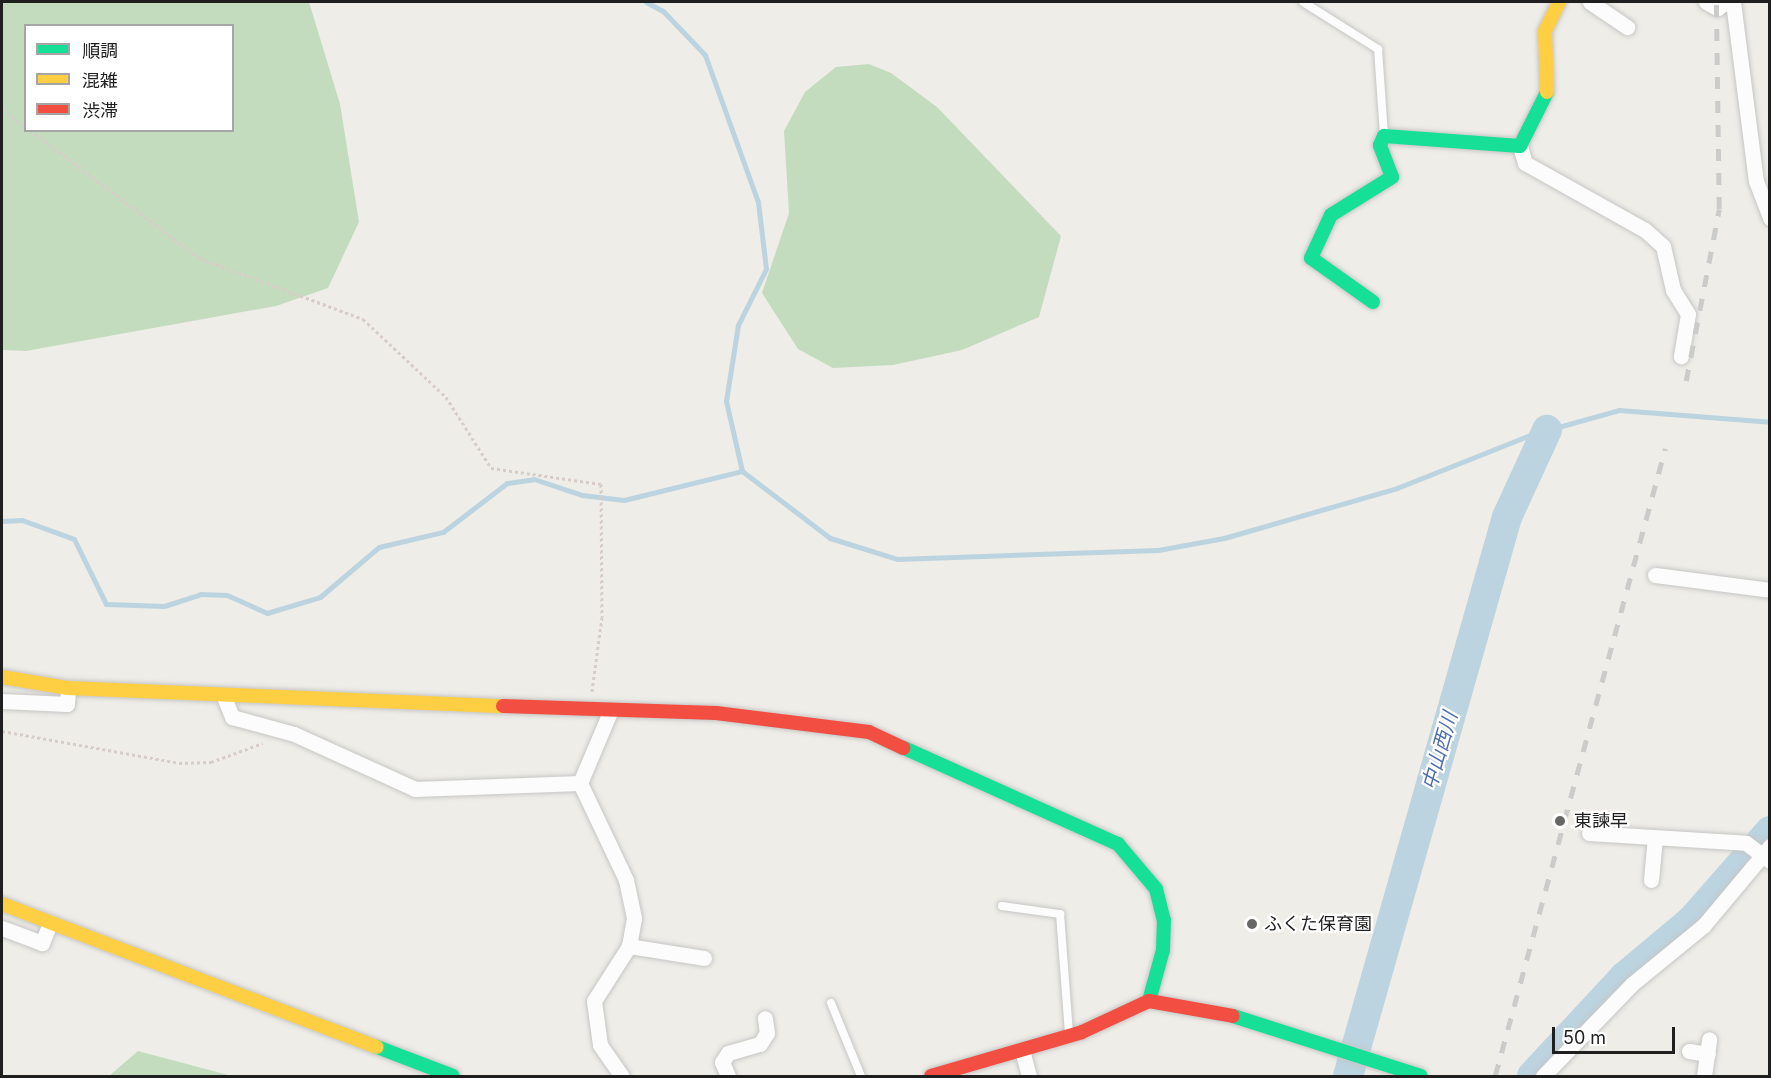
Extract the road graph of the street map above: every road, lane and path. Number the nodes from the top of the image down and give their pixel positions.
1 (1303, 2) edge
2 (1559, 2) edge
3 (1590, 2) edge
4 (1706, 2) edge
5 (1727, 2) edge
6 (1733, 2) edge
7 (1627, 27) dead end
8 (2, 110) edge
9 (24, 126) edge
10 (33, 132) edge
11 (1384, 135) junction
12 (1520, 146) junction
13 (1770, 218) edge
14 (1373, 302) dead end
15 (1681, 356) dead end
16 (1655, 575) dead end
17 (1770, 590) edge
18 (2, 677) edge
19 (68, 688) junction
20 (224, 698) junction
21 (2, 701) edge
22 (590, 711) junction
23 (610, 712) junction
24 (2, 731) edge
25 (294, 734) junction
26 (580, 783) junction
27 (1589, 833) dead end
28 (1655, 837) junction
29 (1766, 854) edge
30 (1651, 880) dead end
31 (2, 904) edge
32 (1002, 906) dead end
33 (50, 923) junction
34 (2, 928) edge
35 (629, 946) junction
36 (704, 958) dead end
37 (1149, 1001) junction
38 (831, 1003) dead end
39 (765, 1018) dead end
40 (1069, 1036) junction
41 (1022, 1050) junction
42 (1689, 1051) dead end
43 (720, 1067) edge
44 (453, 1077) edge
45 (622, 1077) edge
46 (861, 1077) edge
47 (931, 1077) edge
48 (1029, 1077) edge
49 (1421, 1077) edge
50 (1544, 1077) edge
51 (1704, 1077) edge

1 - 11 lane
2 - 12 street
3 - 7 street
4 - 5 street
6 - 13 street
8 - 9 path
10 - 22 path
11 - 12 street
11 - 14 street
12 - 15 street
16 - 17 street
18 - 19 street
19 - 20 street
19 - 21 street
20 - 22 street
20 - 25 street
22 - 23 street
23 - 26 street
23 - 37 street
24 - 25 path
25 - 26 street
26 - 35 street
27 - 28 street
28 - 29 street
28 - 30 street
29 - 50 street
31 - 33 street
32 - 40 lane
33 - 34 street
33 - 44 street
35 - 36 street
35 - 45 street
37 - 40 street
37 - 49 street
38 - 46 lane
39 - 43 street
40 - 41 street
41 - 47 street
41 - 48 street
42 - 51 street

